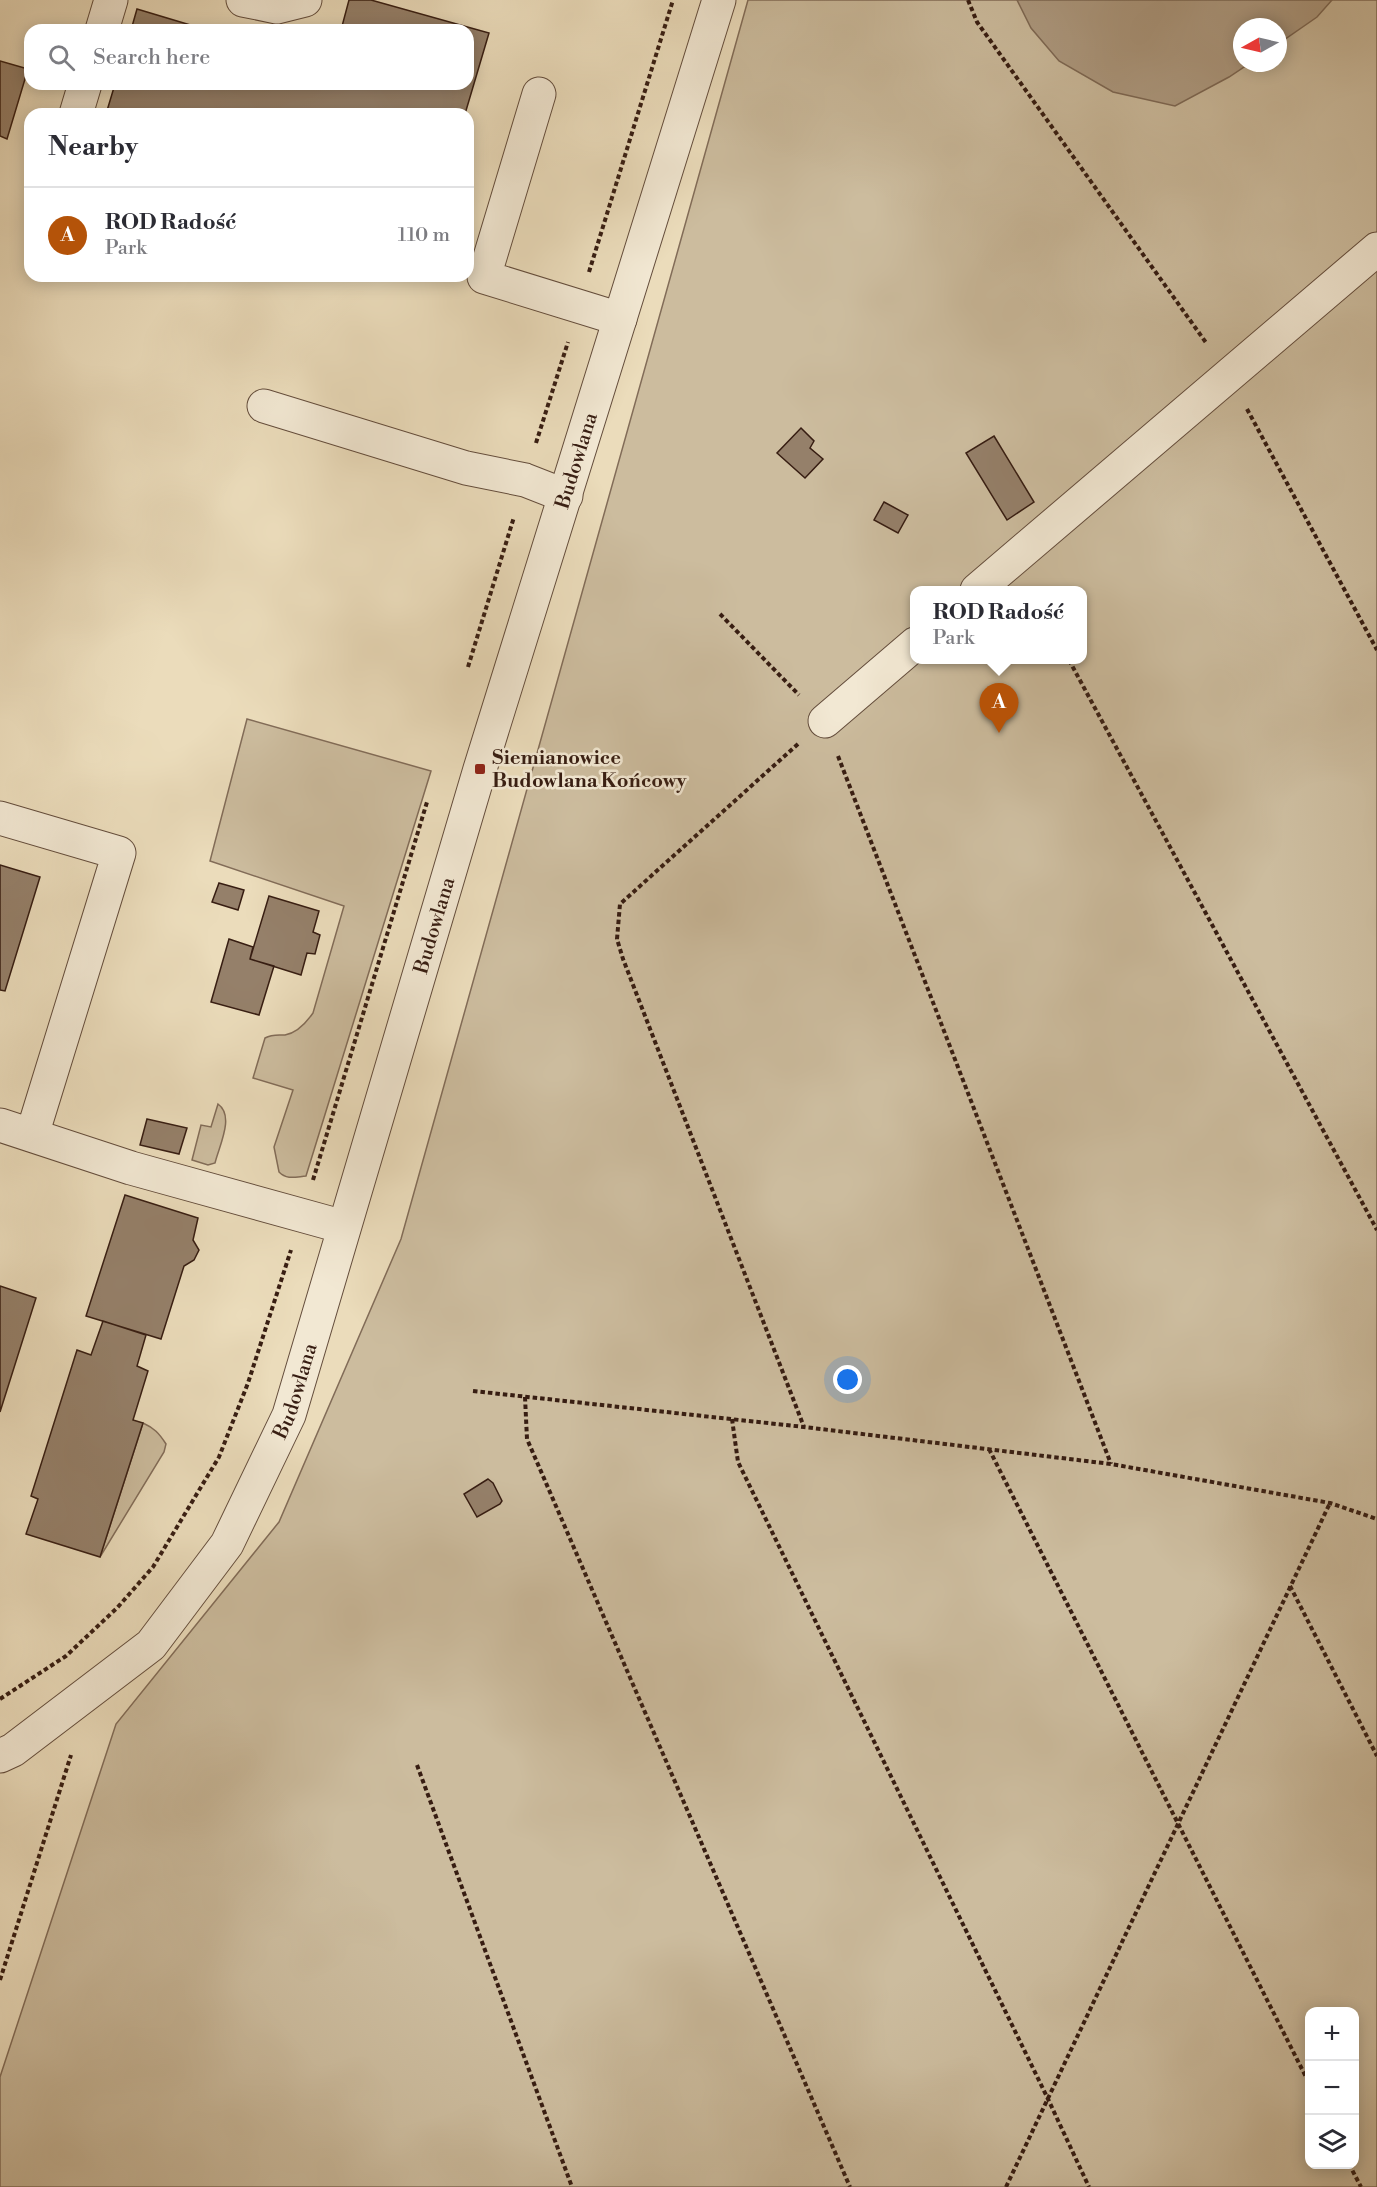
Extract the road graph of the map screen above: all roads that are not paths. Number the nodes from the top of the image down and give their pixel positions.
1 (111, 0) edge
2 (243, 0) edge
3 (304, 0) edge
4 (719, 0) edge
5 (104, 24) edge
6 (83, 90) edge
7 (539, 94) dead end
8 (78, 108) edge
9 (1377, 249) edge
10 (620, 319) junction
11 (264, 406) dead end
12 (566, 496) junction
13 (983, 586) edge
14 (910, 648) edge
15 (825, 721) road end
16 (0, 818) edge
17 (0, 1125) edge
18 (32, 1135) junction
19 (344, 1227) junction
20 (0, 1756) edge

1 - 5 street
2 - 3 street
4 - 10 street, Budowlana
6 - 8 street
7 - 10 street
9 - 13 street
10 - 12 street, Budowlana
11 - 12 street
12 - 19 street, Budowlana
14 - 15 street
16 - 18 street
17 - 18 street
18 - 19 street
19 - 20 street, Budowlana

